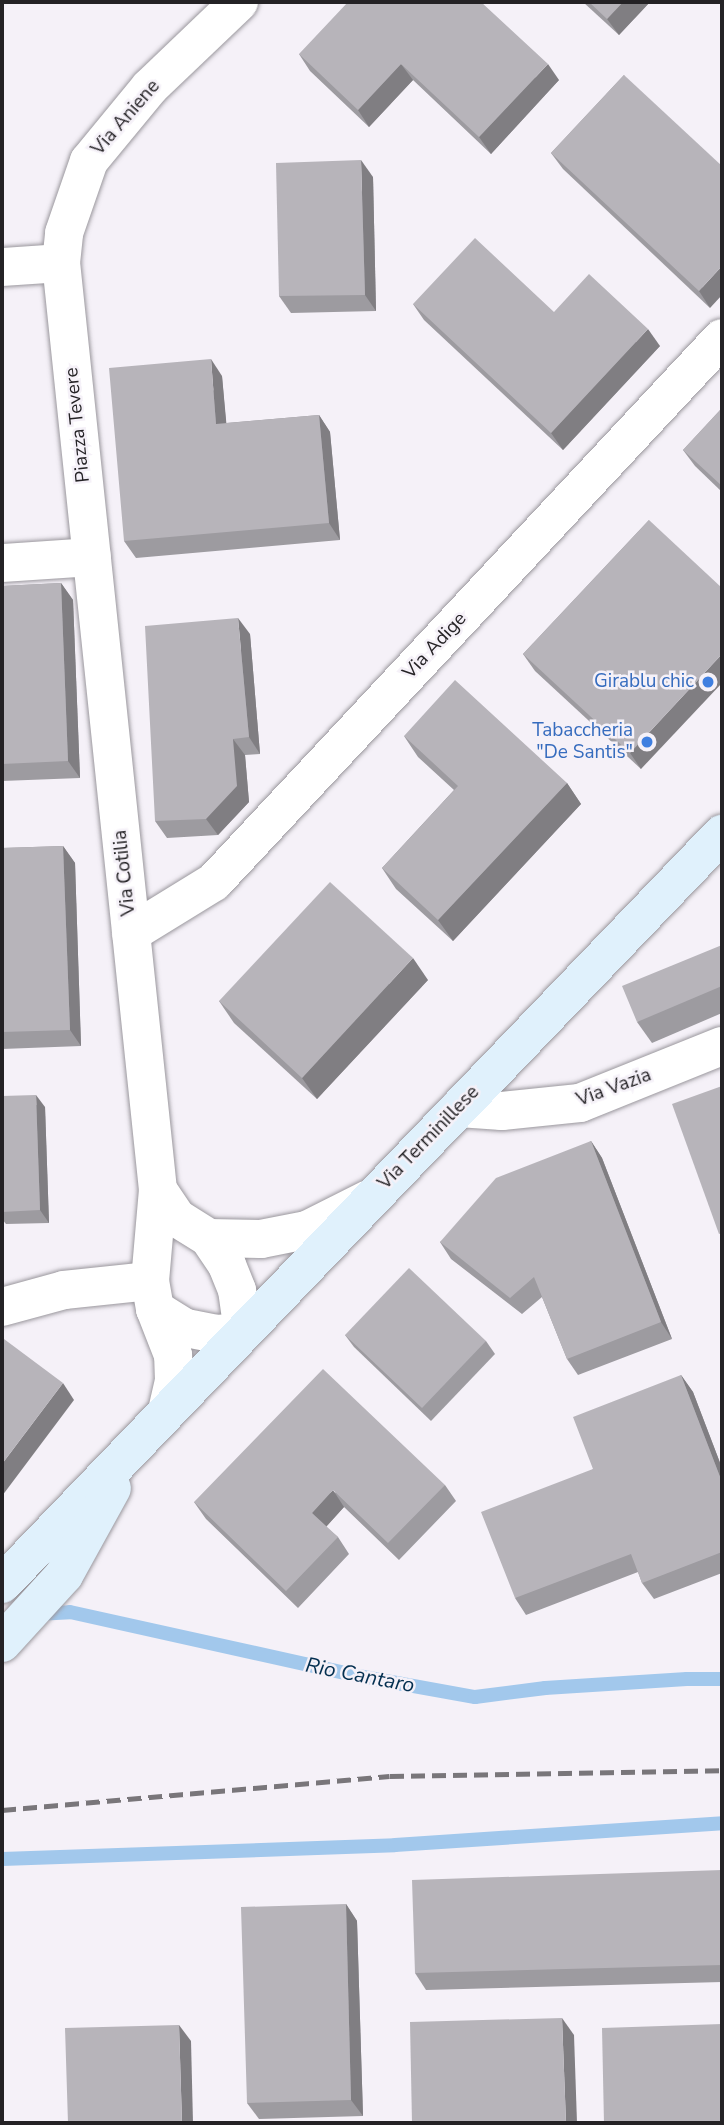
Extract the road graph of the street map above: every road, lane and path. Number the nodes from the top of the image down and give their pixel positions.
1 (239, 2) edge
2 (61, 263) junction
3 (2, 267) edge
4 (722, 338) edge
5 (92, 557) junction
6 (2, 563) edge
7 (722, 834) edge
8 (131, 933) junction
9 (722, 1046) edge
10 (459, 1108) junction
11 (158, 1190) junction
12 (371, 1198) junction
13 (209, 1238) junction
14 (152, 1295) junction
15 (2, 1307) edge
16 (243, 1332) junction
17 (167, 1411) junction
18 (136, 1443) junction
19 (2, 1584) edge
20 (2, 1643) edge

1 - 2 street, Via Aniene
2 - 3 street
2 - 5 street, Piazza Tevere
4 - 8 street, Via Adige
5 - 6 street
5 - 8 street, Via Cotilia
7 - 10 main road, Via Terminillese
8 - 11 street, Via Cotilia
9 - 10 street, Via Vazia
10 - 12 main road, Via Terminillese
11 - 13 street
11 - 14 street, Via Cotilia
12 - 13 street
12 - 16 main road, Via Terminillese
13 - 16 street
14 - 15 street
14 - 16 street
14 - 17 street
16 - 17 main road, Via Terminillese
17 - 18 main road, Via Terminillese
18 - 19 main road, Via Terminillese
18 - 20 main road, Via Terminillese

